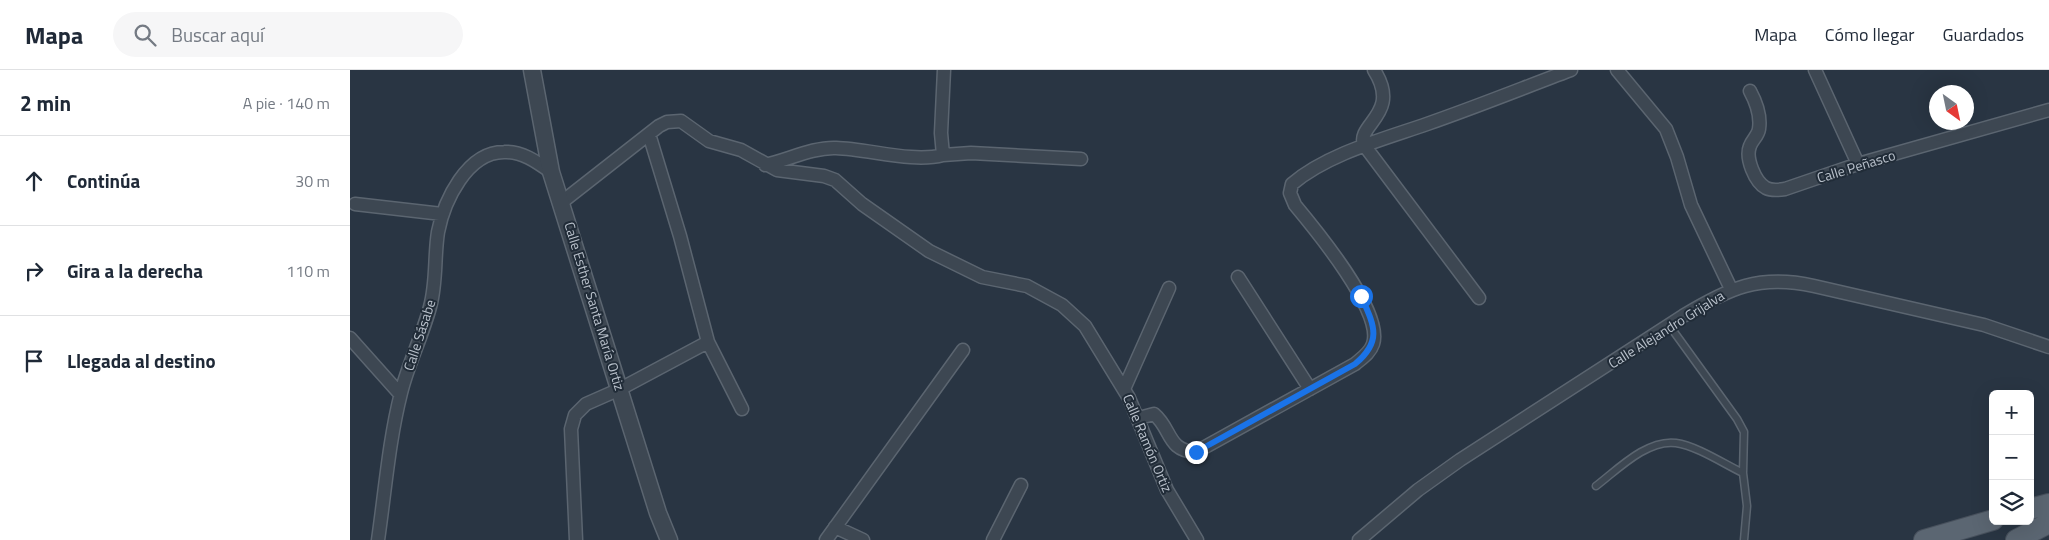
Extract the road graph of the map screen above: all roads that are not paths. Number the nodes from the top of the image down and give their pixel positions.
1 (532, 70) edge
2 (944, 70) edge
3 (1374, 70) edge
4 (1571, 70) edge
5 (1617, 70) edge
6 (1815, 70) edge
7 (1750, 91) dead end
8 (2049, 110) edge
9 (648, 134) junction
10 (1364, 145) junction
11 (943, 155) junction
12 (1081, 159) dead end
13 (1858, 164) junction
14 (765, 165) junction
15 (552, 172) junction
16 (562, 202) junction
17 (355, 204) dead end
18 (442, 214) junction
19 (1238, 277) dead end
20 (1168, 288) dead end
21 (1731, 289) junction
22 (1479, 298) dead end
23 (1669, 325) junction
24 (350, 338) edge
25 (708, 342) junction
26 (2049, 347) edge
27 (963, 350) dead end
28 (620, 389) junction
29 (1124, 389) junction
30 (1310, 389) junction
31 (400, 394) junction
32 (742, 409) dead end
33 (1139, 418) junction
34 (1743, 473) junction
35 (1021, 485) dead end
36 (1596, 486) dead end
37 (2049, 504) edge
38 (2034, 508) edge
39 (1989, 521) edge
40 (2049, 523) edge
41 (835, 527) junction
42 (378, 540) edge
43 (576, 540) edge
44 (669, 540) edge
45 (826, 540) edge
46 (863, 540) edge
47 (993, 540) edge
48 (1197, 540) edge
49 (1359, 540) edge
50 (1744, 540) edge
51 (1924, 540) edge
52 (2016, 540) edge

1 - 15 street, Calle Esther Santa María Ortiz
2 - 11 street
3 - 10 street
4 - 10 street
5 - 21 street
6 - 13 street
7 - 13 street, Calle Peñasco
8 - 13 street, Calle Peñasco
9 - 14 street
9 - 16 street
9 - 25 street
10 - 22 street
10 - 30 street
11 - 12 street
11 - 14 street
14 - 29 street
15 - 16 street, Calle Esther Santa María Ortiz
15 - 18 street, Calle Sásabe
16 - 28 street, Calle Esther Santa María Ortiz
17 - 18 street
18 - 31 street, Calle Sásabe
19 - 30 street
20 - 29 street, Calle Ramón Ortiz
21 - 23 street, Calle Alejandro Grijalva
21 - 26 street, Calle Alejandro Grijalva
23 - 34 lane
23 - 49 street, Calle Alejandro Grijalva
24 - 31 street
25 - 28 street
25 - 32 street
27 - 41 street
28 - 43 street
28 - 44 street, Calle Esther Santa María Ortiz
29 - 33 street, Calle Ramón Ortiz
30 - 33 street
31 - 42 street, Calle Sásabe
33 - 48 street, Calle Ramón Ortiz
34 - 36 lane
34 - 50 lane
35 - 47 street
37 - 38 main road
39 - 51 main road
40 - 52 main road
41 - 45 street
41 - 46 street

